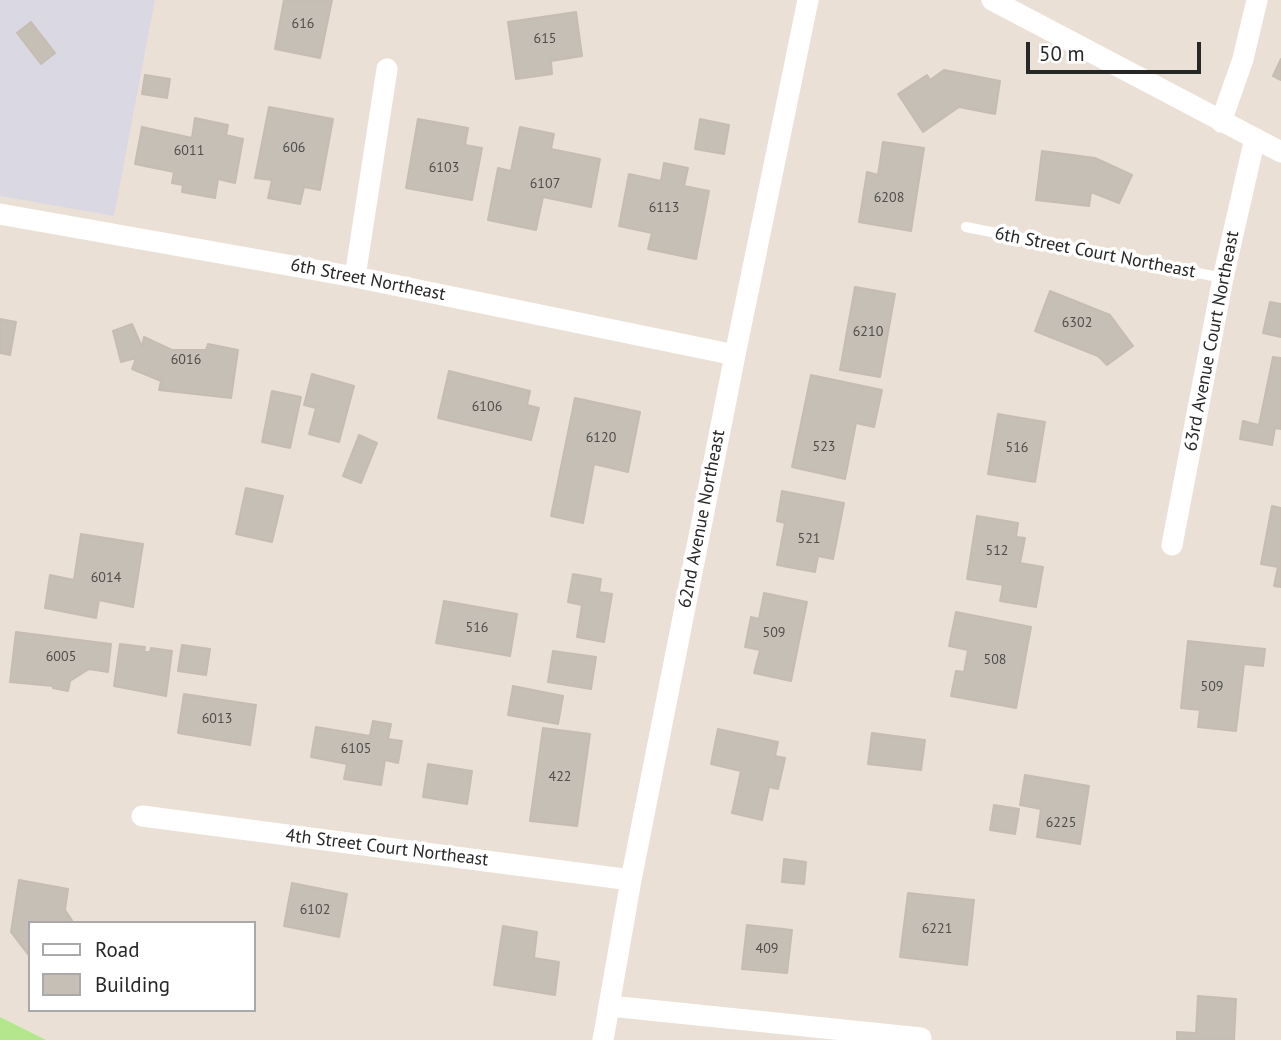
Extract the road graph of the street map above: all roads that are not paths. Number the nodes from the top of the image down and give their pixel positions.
1 (808, 0) edge
2 (992, 0) edge
3 (1256, 0) edge
4 (387, 69) dead end
5 (1221, 122) junction
6 (1255, 138) junction
7 (1281, 152) edge
8 (0, 214) edge
9 (967, 227) dead end
10 (355, 276) junction
11 (1223, 278) junction
12 (734, 355) junction
13 (1172, 545) dead end
14 (142, 816) dead end
15 (631, 880) junction
16 (610, 1006) junction
17 (920, 1038) edge
18 (603, 1040) edge

1 - 12 street, 62nd Avenue Northeast
2 - 5 street
3 - 5 street
4 - 10 street
5 - 6 street
6 - 7 street
6 - 11 street, 63rd Avenue Court Northeast
8 - 10 street, 6th Street Northeast
9 - 11 lane, 6th Street Court Northeast
10 - 12 street, 6th Street Northeast
11 - 13 street, 63rd Avenue Court Northeast
12 - 15 street, 62nd Avenue Northeast
14 - 15 street, 4th Street Court Northeast
15 - 16 street, 62nd Avenue Northeast
16 - 17 street
16 - 18 street, 62nd Avenue Northeast

